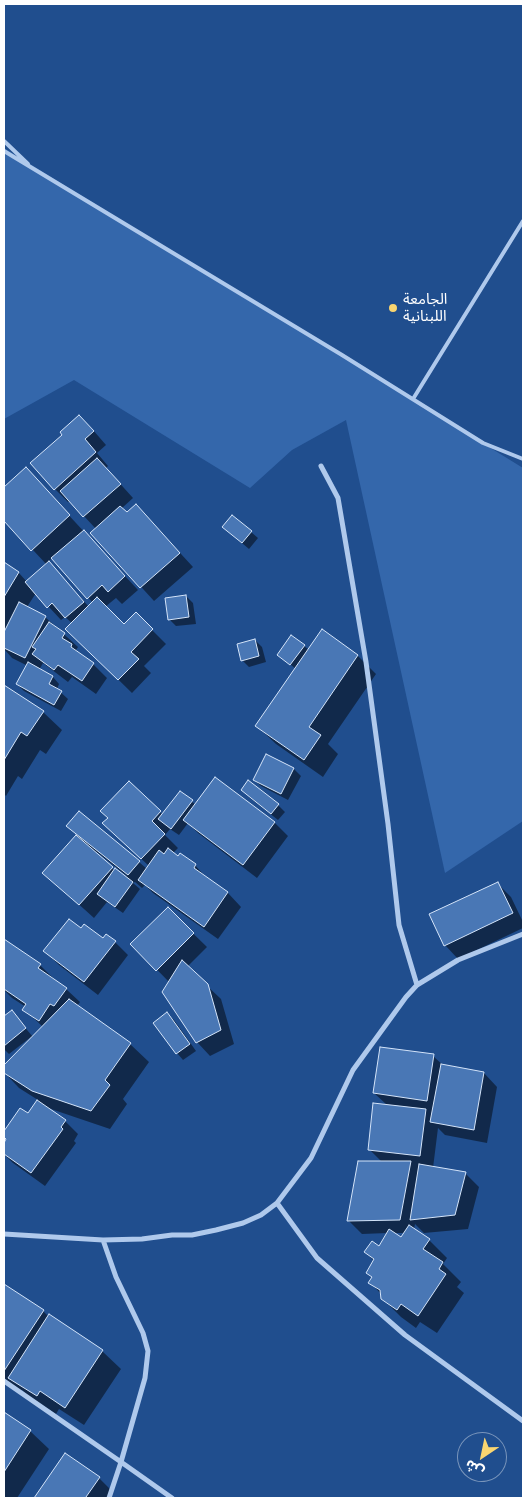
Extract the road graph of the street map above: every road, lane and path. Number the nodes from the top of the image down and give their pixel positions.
1 (4, 141) edge
2 (4, 151) edge
3 (35, 171) junction
4 (523, 221) edge
5 (413, 399) junction
6 (523, 459) edge
7 (321, 466) dead end
8 (523, 934) edge
9 (417, 985) junction
10 (277, 1203) junction
11 (4, 1234) edge
12 (103, 1240) junction
13 (4, 1381) edge
14 (523, 1420) edge
15 (122, 1462) junction
16 (109, 1498) edge
17 (172, 1498) edge

1 - 3 lane
2 - 3 lane
3 - 5 lane
4 - 5 lane
5 - 6 lane
7 - 9 street
8 - 9 street
9 - 10 street
10 - 12 street
10 - 14 street
11 - 12 street
12 - 15 street
13 - 15 street
15 - 16 street
15 - 17 street

